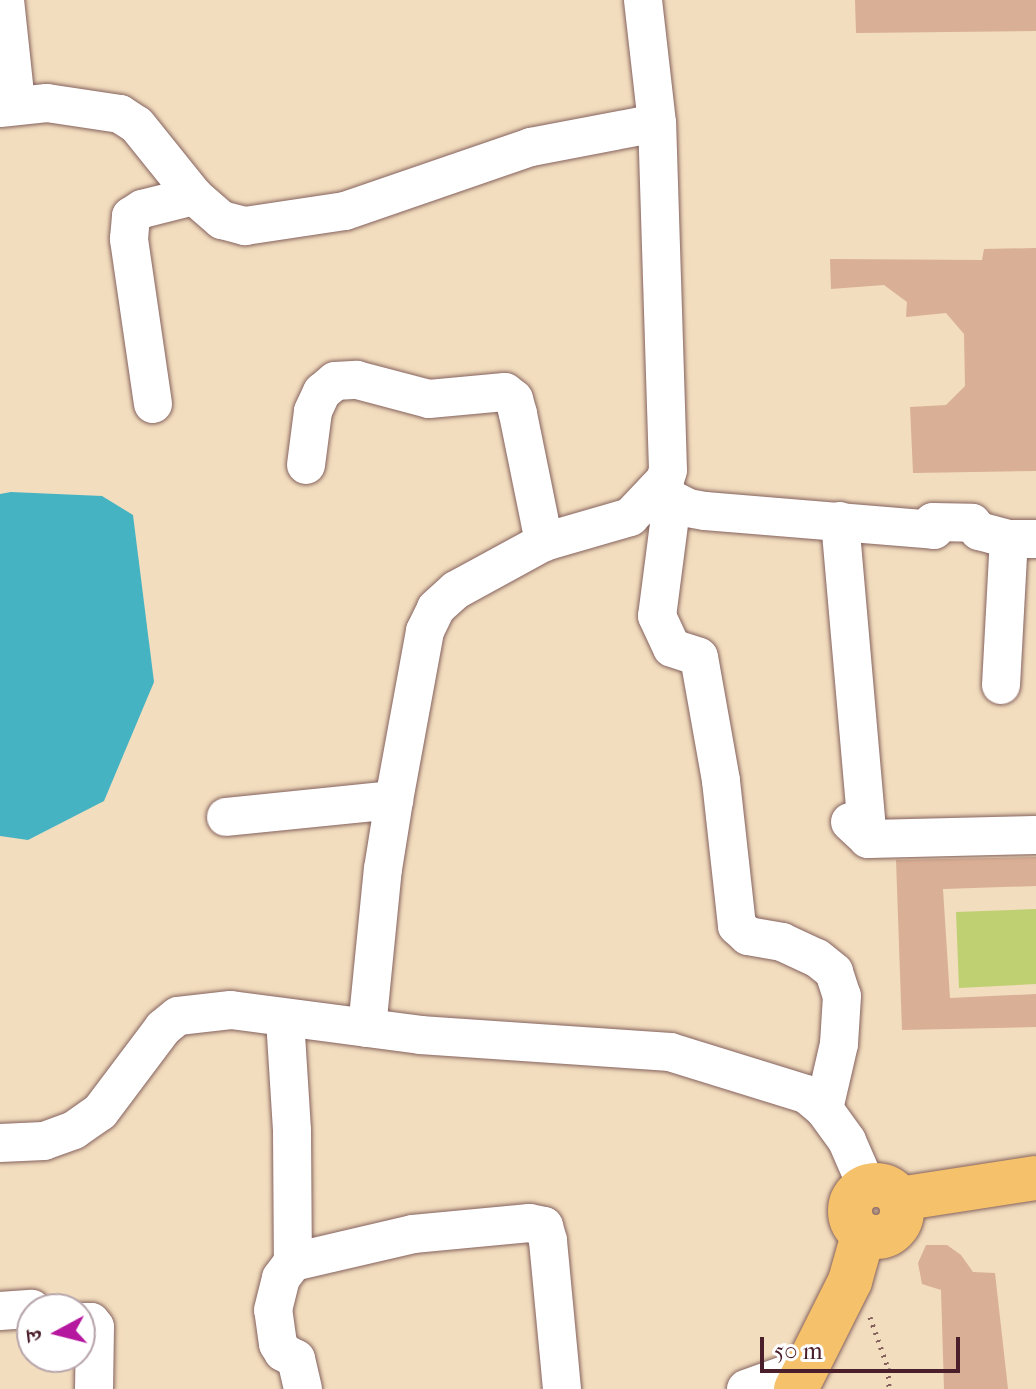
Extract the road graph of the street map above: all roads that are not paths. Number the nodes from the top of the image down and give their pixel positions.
1 (5, 0) edge
2 (643, 0) edge
3 (8, 106) edge
4 (657, 123) junction
5 (194, 196) junction
6 (153, 404) dead end
7 (306, 465) dead end
8 (664, 496) junction
9 (840, 521) junction
10 (1023, 539) edge
11 (544, 542) junction
12 (1001, 685) dead end
13 (394, 800) junction
14 (226, 817) dead end
15 (1036, 835) edge
16 (285, 1019) junction
17 (367, 1028) junction
18 (824, 1109) junction
19 (0, 1143) edge
20 (1036, 1178) edge
21 (884, 1193) junction
22 (293, 1262) junction
23 (802, 1378) edge
24 (303, 1389) edge
25 (562, 1389) edge
26 (746, 1389) edge

1 - 3 street
2 - 4 street
3 - 5 street
4 - 5 street
4 - 8 street
5 - 6 street
7 - 11 street
8 - 9 street
8 - 11 street
8 - 18 street
9 - 10 street
9 - 15 street
10 - 12 street
11 - 13 street
13 - 14 street
13 - 17 street
16 - 17 street
16 - 19 street
16 - 22 street
17 - 18 street
18 - 21 street
20 - 21 main road
21 - 23 main road
22 - 24 street
22 - 25 street
23 - 26 street

